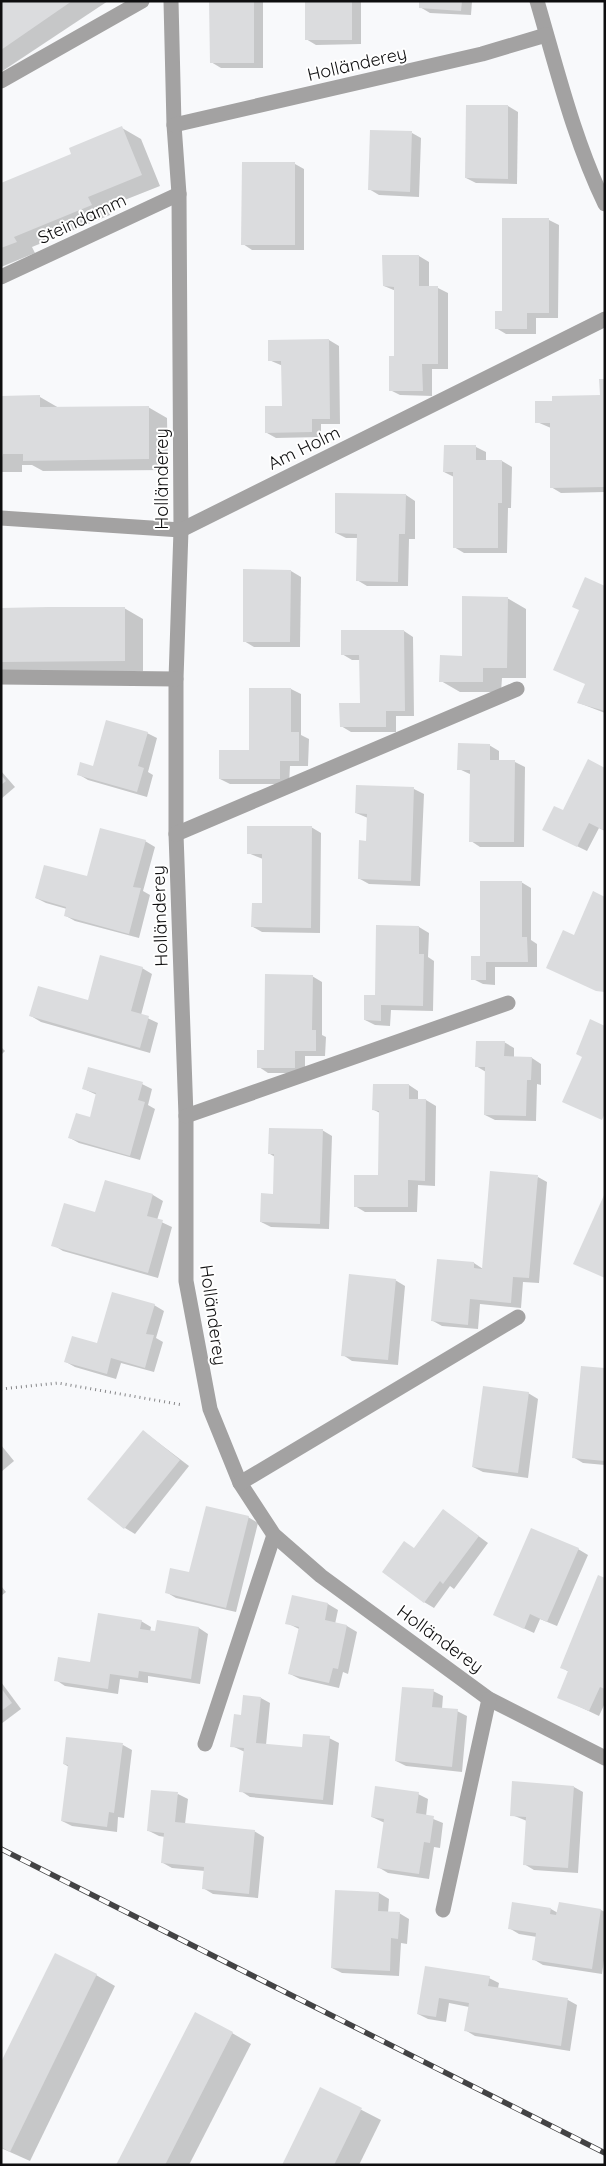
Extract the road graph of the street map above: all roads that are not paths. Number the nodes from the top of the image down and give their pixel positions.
1 (142, 1) edge
2 (171, 1) edge
3 (537, 1) edge
4 (546, 35) junction
5 (1, 81) edge
6 (174, 125) junction
7 (179, 194) junction
8 (605, 204) edge
9 (1, 277) edge
10 (601, 321) edge
11 (1, 518) edge
12 (181, 530) junction
13 (1, 677) edge
14 (176, 679) junction
15 (517, 689) dead end
16 (176, 834) junction
17 (508, 1004) dead end
18 (186, 1116) junction
19 (518, 1317) dead end
20 (240, 1483) junction
21 (274, 1535) junction
22 (489, 1699) junction
23 (205, 1744) dead end
24 (605, 1758) edge
25 (443, 1910) dead end

1 - 5 street
2 - 6 street, Holländerey
3 - 4 street
4 - 6 street, Holländerey
4 - 8 street
6 - 7 street, Holländerey
7 - 9 street, Steindamm
7 - 12 street, Holländerey
10 - 12 street, Am Holm
11 - 12 street
12 - 14 street, Holländerey
13 - 14 street
14 - 16 street, Holländerey
15 - 16 street
16 - 18 street, Holländerey
17 - 18 street
18 - 20 street, Holländerey
19 - 20 street
20 - 21 street, Holländerey
21 - 22 street, Holländerey
21 - 23 street
22 - 24 street, Holländerey
22 - 25 street, Holländerey

